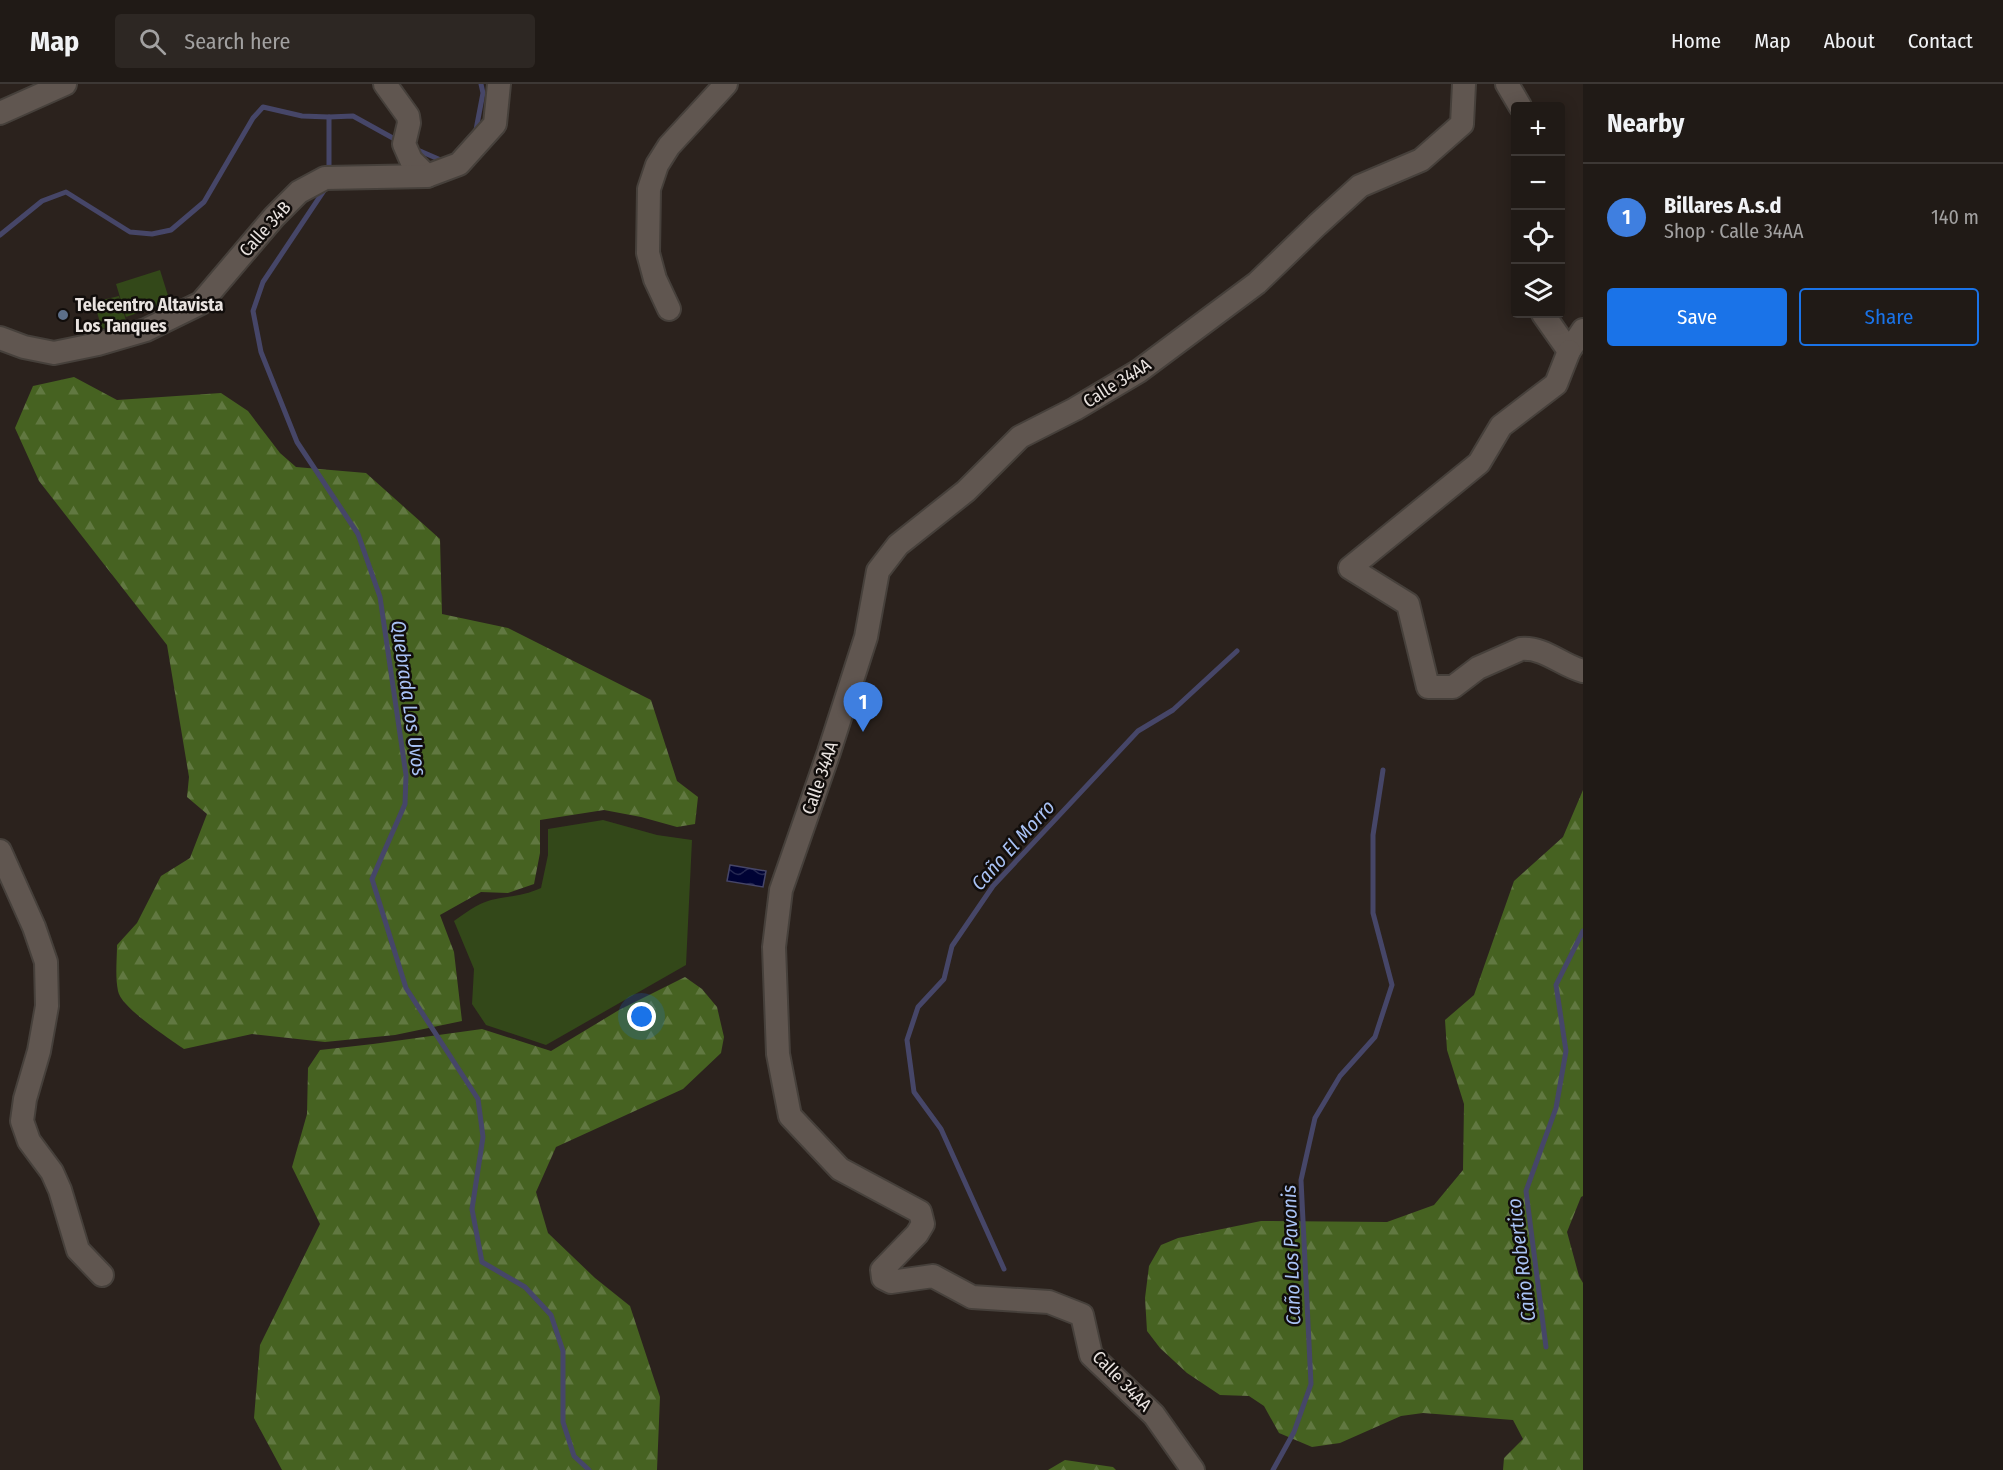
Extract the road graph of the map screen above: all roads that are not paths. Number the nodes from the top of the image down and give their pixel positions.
1 (65, 84) edge
2 (385, 84) edge
3 (408, 84) edge
4 (500, 84) edge
5 (726, 84) edge
6 (1464, 84) edge
7 (1507, 84) edge
8 (1518, 102) edge
9 (0, 113) edge
10 (408, 116) junction
11 (427, 176) junction
12 (669, 309) dead end
13 (1546, 318) edge
14 (1583, 330) edge
15 (0, 338) edge
16 (1569, 351) junction
17 (1583, 671) edge
18 (0, 851) edge
19 (102, 1275) dead end
20 (1193, 1470) edge

1 - 9 street
2 - 10 street
3 - 10 street
4 - 11 street, Calle 34B
5 - 12 street
6 - 20 street, Calle 34AA
7 - 8 street
10 - 11 street
11 - 15 street, Calle 34B
13 - 16 street
14 - 16 street
16 - 17 street
18 - 19 street

